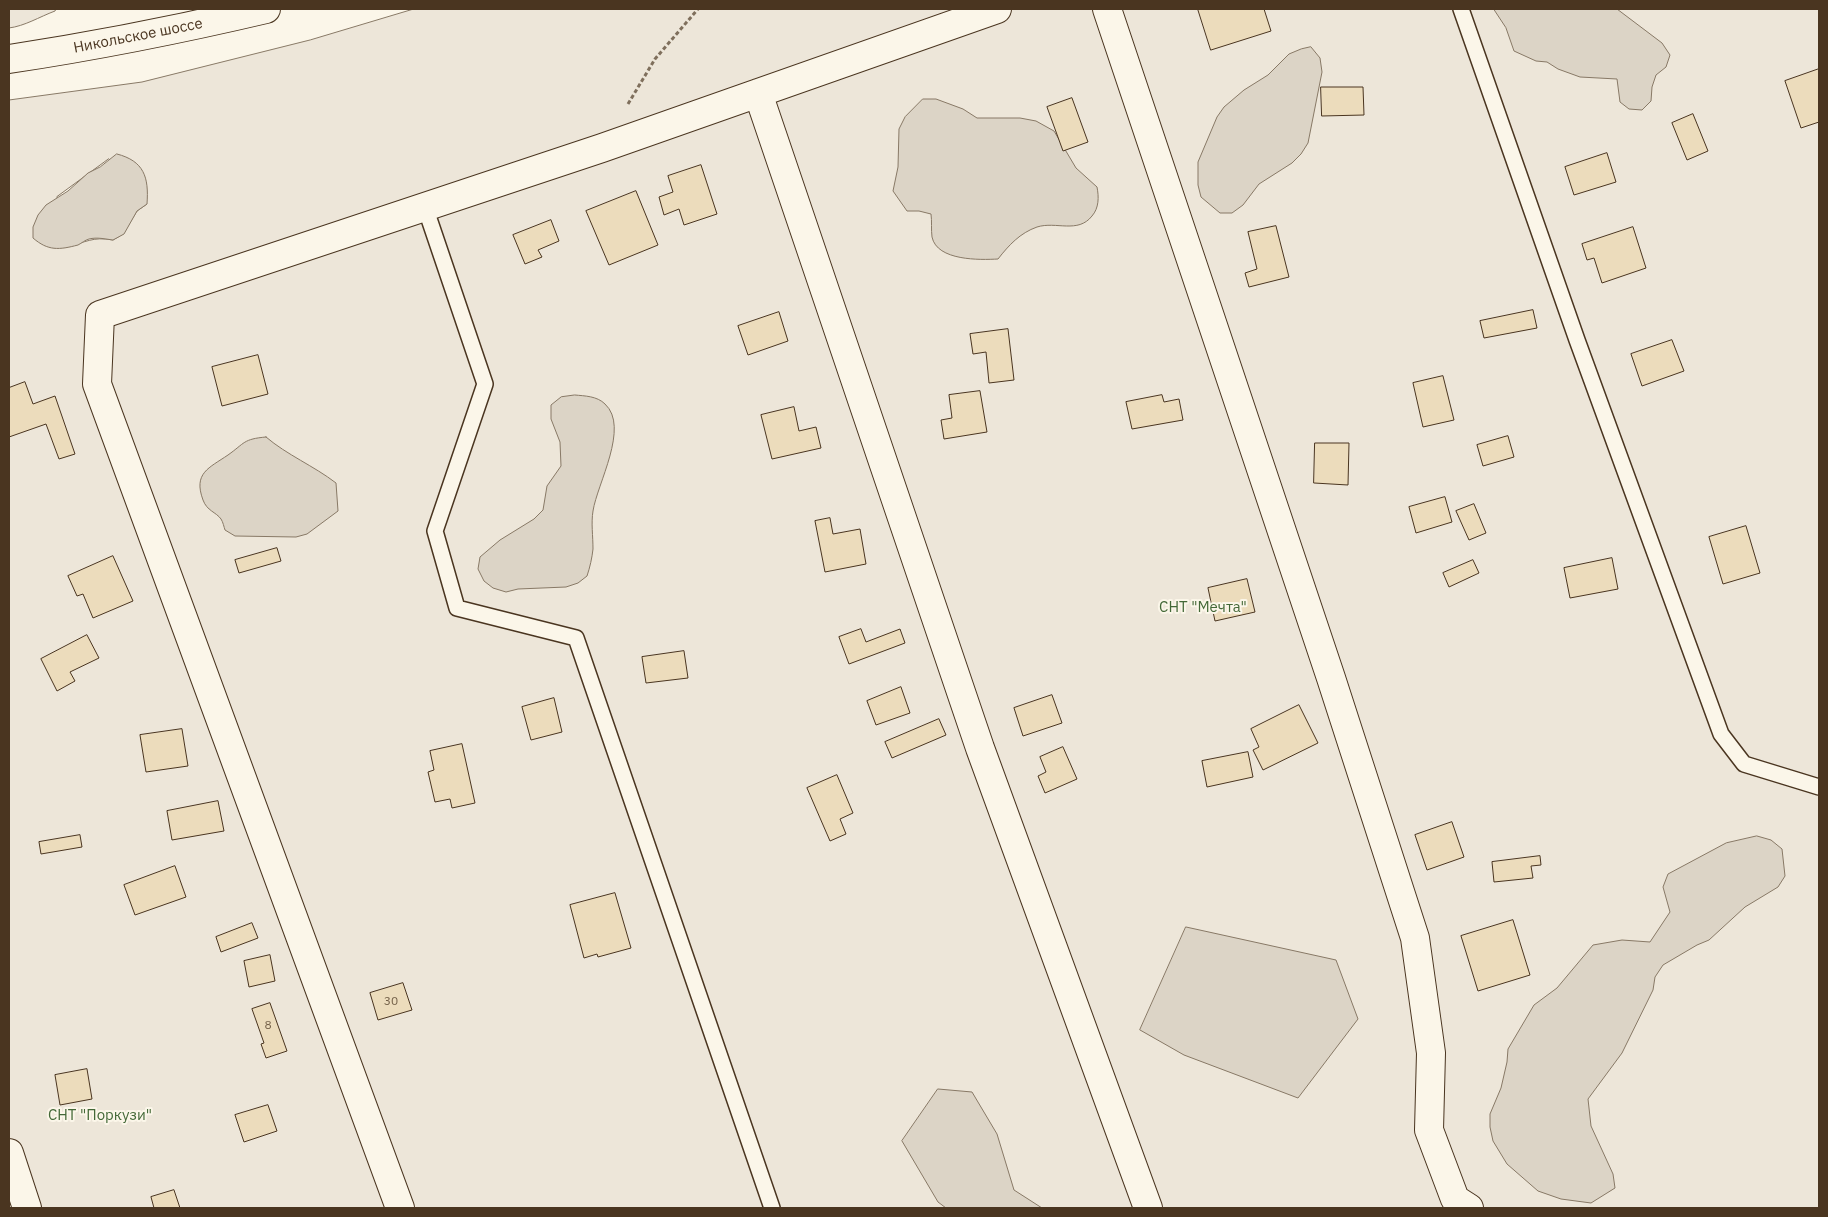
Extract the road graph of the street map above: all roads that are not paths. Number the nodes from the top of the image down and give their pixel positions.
1 (266, 9) edge
2 (997, 9) edge
3 (1107, 9) edge
4 (1461, 9) edge
5 (9, 59) edge
6 (758, 93) junction
7 (425, 207) junction
8 (1819, 787) edge
9 (9, 1153) edge
10 (27, 1208) edge
11 (400, 1208) edge
12 (772, 1208) edge
13 (1148, 1208) edge
14 (1469, 1208) edge

1 - 5 street, Никольское шоссе
2 - 6 street
3 - 14 street
4 - 8 lane
6 - 7 street
6 - 13 street
7 - 11 street
7 - 12 lane
9 - 10 street

